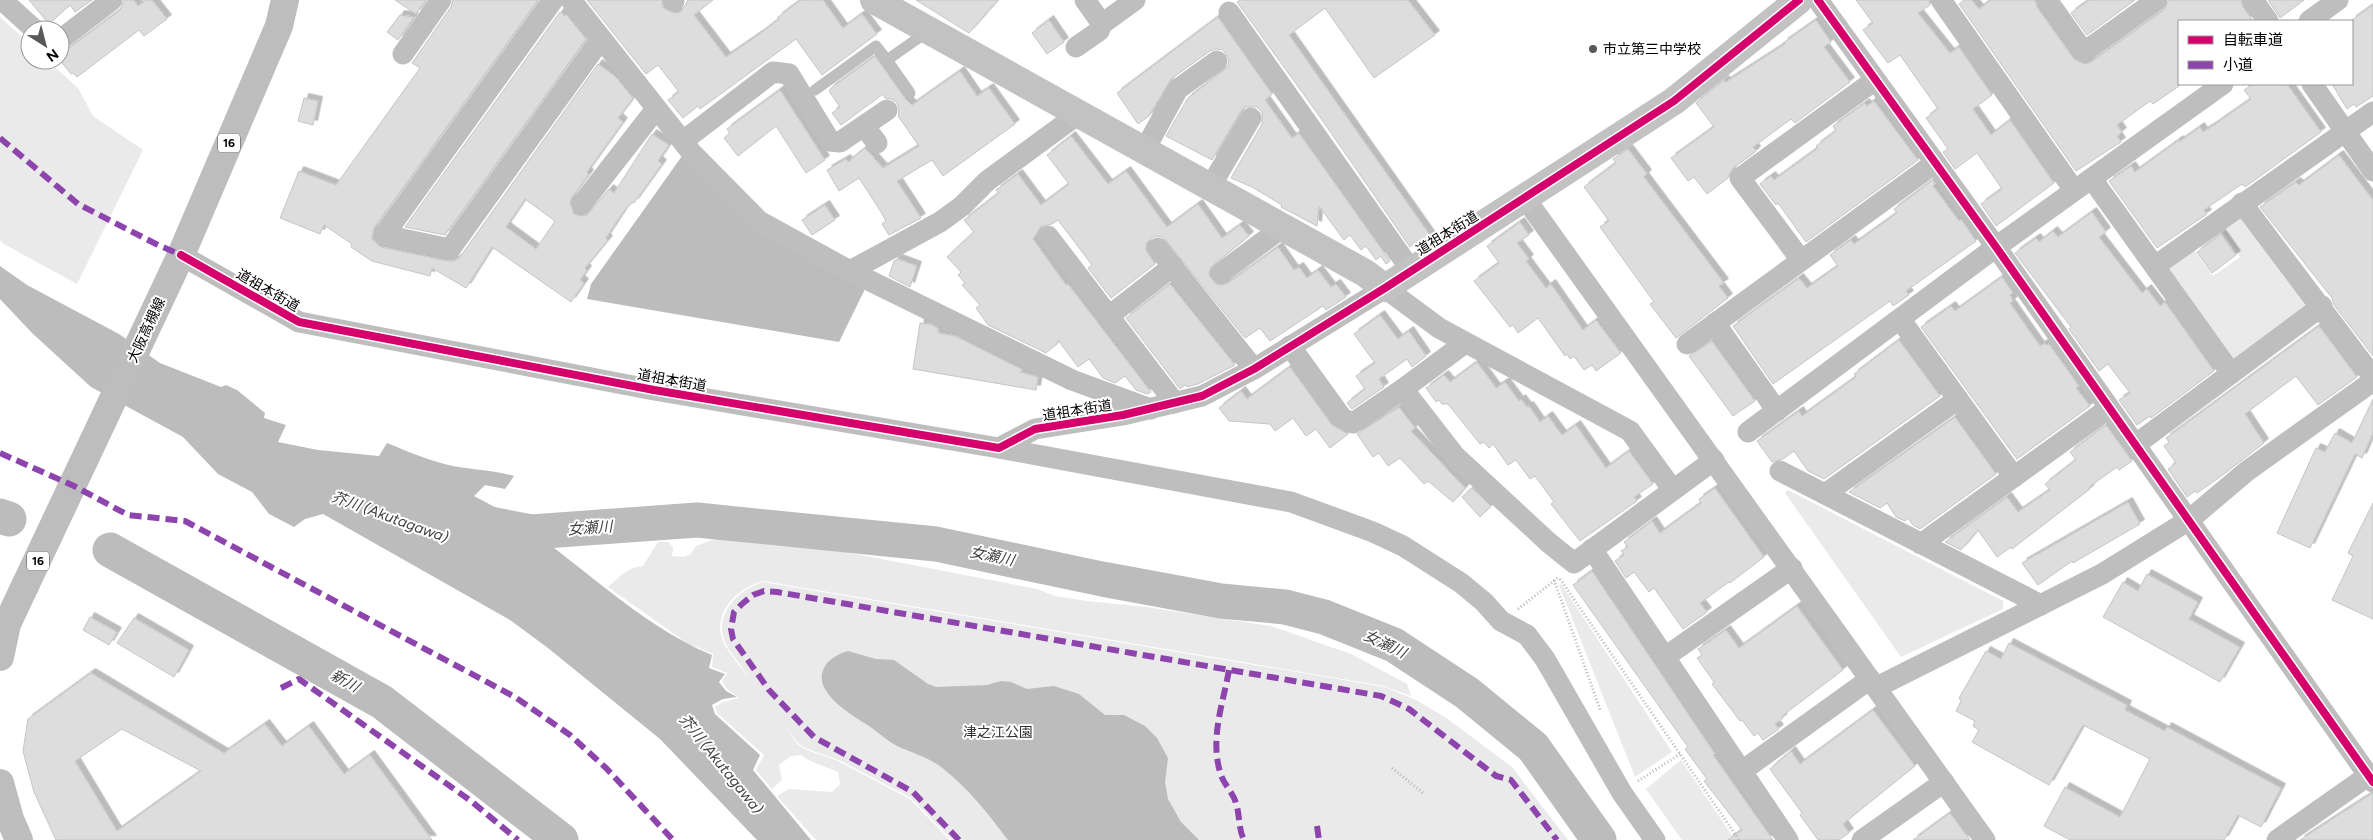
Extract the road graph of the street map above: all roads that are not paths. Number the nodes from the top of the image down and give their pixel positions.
1 (2, 0) edge
2 (109, 0) edge
3 (285, 0) edge
4 (441, 0) edge
5 (553, 0) edge
6 (571, 0) edge
7 (874, 0) edge
8 (1085, 0) edge
9 (1135, 0) edge
10 (1799, 0) edge
11 (1818, 0) edge
12 (1941, 0) edge
13 (2047, 0) edge
14 (2157, 0) edge
15 (2253, 0) edge
16 (2338, 0) edge
17 (1229, 12) dead end
18 (24, 20) edge
19 (2267, 20) edge
20 (2310, 20) edge
21 (1102, 24) junction
22 (929, 30) junction
23 (70, 32) edge
24 (601, 39) junction
25 (1076, 48) dead end
26 (403, 54) dead end
27 (887, 60) junction
28 (1217, 61) dead end
29 (1875, 80) junction
30 (2222, 85) edge
31 (2313, 85) edge
32 (815, 90) dead end
33 (910, 93) dead end
34 (656, 108) junction
35 (887, 110) dead end
36 (2373, 112) edge
37 (1077, 114) junction
38 (1251, 118) dead end
39 (864, 126) junction
40 (2346, 132) junction
41 (683, 141) junction
42 (877, 143) dead end
43 (1144, 151) junction
44 (1935, 163) junction
45 (2373, 171) edge
46 (2083, 185) junction
47 (1210, 187) junction
48 (1524, 198) junction
49 (2242, 203) junction
50 (582, 204) dead end
51 (1283, 227) junction
52 (1048, 236) dead end
53 (1996, 247) junction
54 (1158, 248) dead end
55 (181, 255) junction
56 (1801, 260) junction
57 (1173, 266) junction
58 (2155, 266) junction
59 (1411, 270) junction
60 (850, 271) junction
61 (1221, 273) dead end
62 (1384, 288) junction
63 (2322, 306) junction
64 (1108, 316) junction
65 (1900, 319) junction
66 (1715, 323) junction
67 (1465, 343) junction
68 (1687, 344) dead end
69 (1290, 346) junction
70 (1254, 369) junction
71 (2231, 373) junction
72 (2373, 377) edge
73 (2373, 381) edge
74 (1403, 389) junction
75 (1958, 399) junction
76 (1175, 403) junction
77 (2109, 408) junction
78 (1150, 409) junction
79 (1777, 411) junction
80 (1748, 432) dead end
81 (2135, 445) junction
82 (998, 448) junction
83 (1714, 460) junction
84 (1780, 471) dead end
85 (2014, 477) junction
86 (1673, 490) junction
87 (1825, 494) junction
88 (2189, 520) junction
89 (1921, 544) junction
90 (1592, 549) junction
91 (1792, 568) junction
92 (2041, 605) junction
93 (0, 657) edge
94 (1665, 657) junction
95 (1874, 683) junction
96 (1742, 771) junction
97 (2372, 780) edge
98 (1944, 782) junction
99 (0, 783) edge
100 (19, 840) edge
101 (1655, 840) edge
102 (1788, 840) edge
103 (1862, 840) edge
104 (1985, 840) edge
105 (2277, 840) edge

1 - 18 street
2 - 23 street
3 - 55 main road, 大阪高槻線 / 16
4 - 26 street
5 - 24 street
6 - 24 street
7 - 22 street
8 - 21 street
9 - 21 street
10 - 48 street, 道祖本街道
11 - 29 street
12 - 46 street
13 - 14 street
15 - 19 street
16 - 20 street
17 - 59 street
21 - 25 street
22 - 27 lane
22 - 37 street
24 - 34 street
27 - 32 lane
27 - 33 lane
28 - 43 street
29 - 44 street
29 - 56 street
30 - 46 street
31 - 40 street
34 - 41 street
34 - 50 street
35 - 39 street
36 - 40 street
37 - 43 street
37 - 60 street
38 - 47 street
39 - 41 street
39 - 42 street
40 - 45 street
40 - 49 street
41 - 60 street
43 - 47 street
44 - 53 street
44 - 56 street
46 - 53 street
46 - 58 street
47 - 51 street
48 - 59 street, 道祖本街道
48 - 83 street
49 - 58 street
49 - 63 street
51 - 61 street
51 - 62 street
52 - 64 street
53 - 65 street
53 - 77 street
54 - 57 street
55 - 82 street, 道祖本街道
55 - 93 main road, 大阪高槻線 / 16
56 - 66 street
57 - 64 street
57 - 70 street
58 - 71 street
59 - 62 street, 道祖本街道
60 - 78 street
62 - 67 street
62 - 69 street, 道祖本街道
63 - 71 street
63 - 72 street
64 - 76 street
65 - 75 street
65 - 79 street
66 - 68 street
66 - 79 street
67 - 74 street
67 - 86 street
69 - 70 street, 道祖本街道
69 - 74 street
70 - 76 street, 道祖本街道
71 - 81 street
73 - 88 street
74 - 90 street
75 - 85 street
75 - 87 street
76 - 78 street, 道祖本街道
77 - 81 street
77 - 85 street
78 - 82 street, 道祖本街道
79 - 80 street
81 - 88 street
82 - 101 street
83 - 86 street
83 - 91 street
84 - 87 street
85 - 89 street
86 - 90 street
87 - 89 street
88 - 92 street
88 - 97 street
89 - 92 street
90 - 94 street
91 - 94 street
91 - 95 street
92 - 95 street
94 - 96 street
95 - 96 street
95 - 98 street
96 - 102 street
97 - 105 street
98 - 103 street
98 - 104 street
99 - 100 main road

